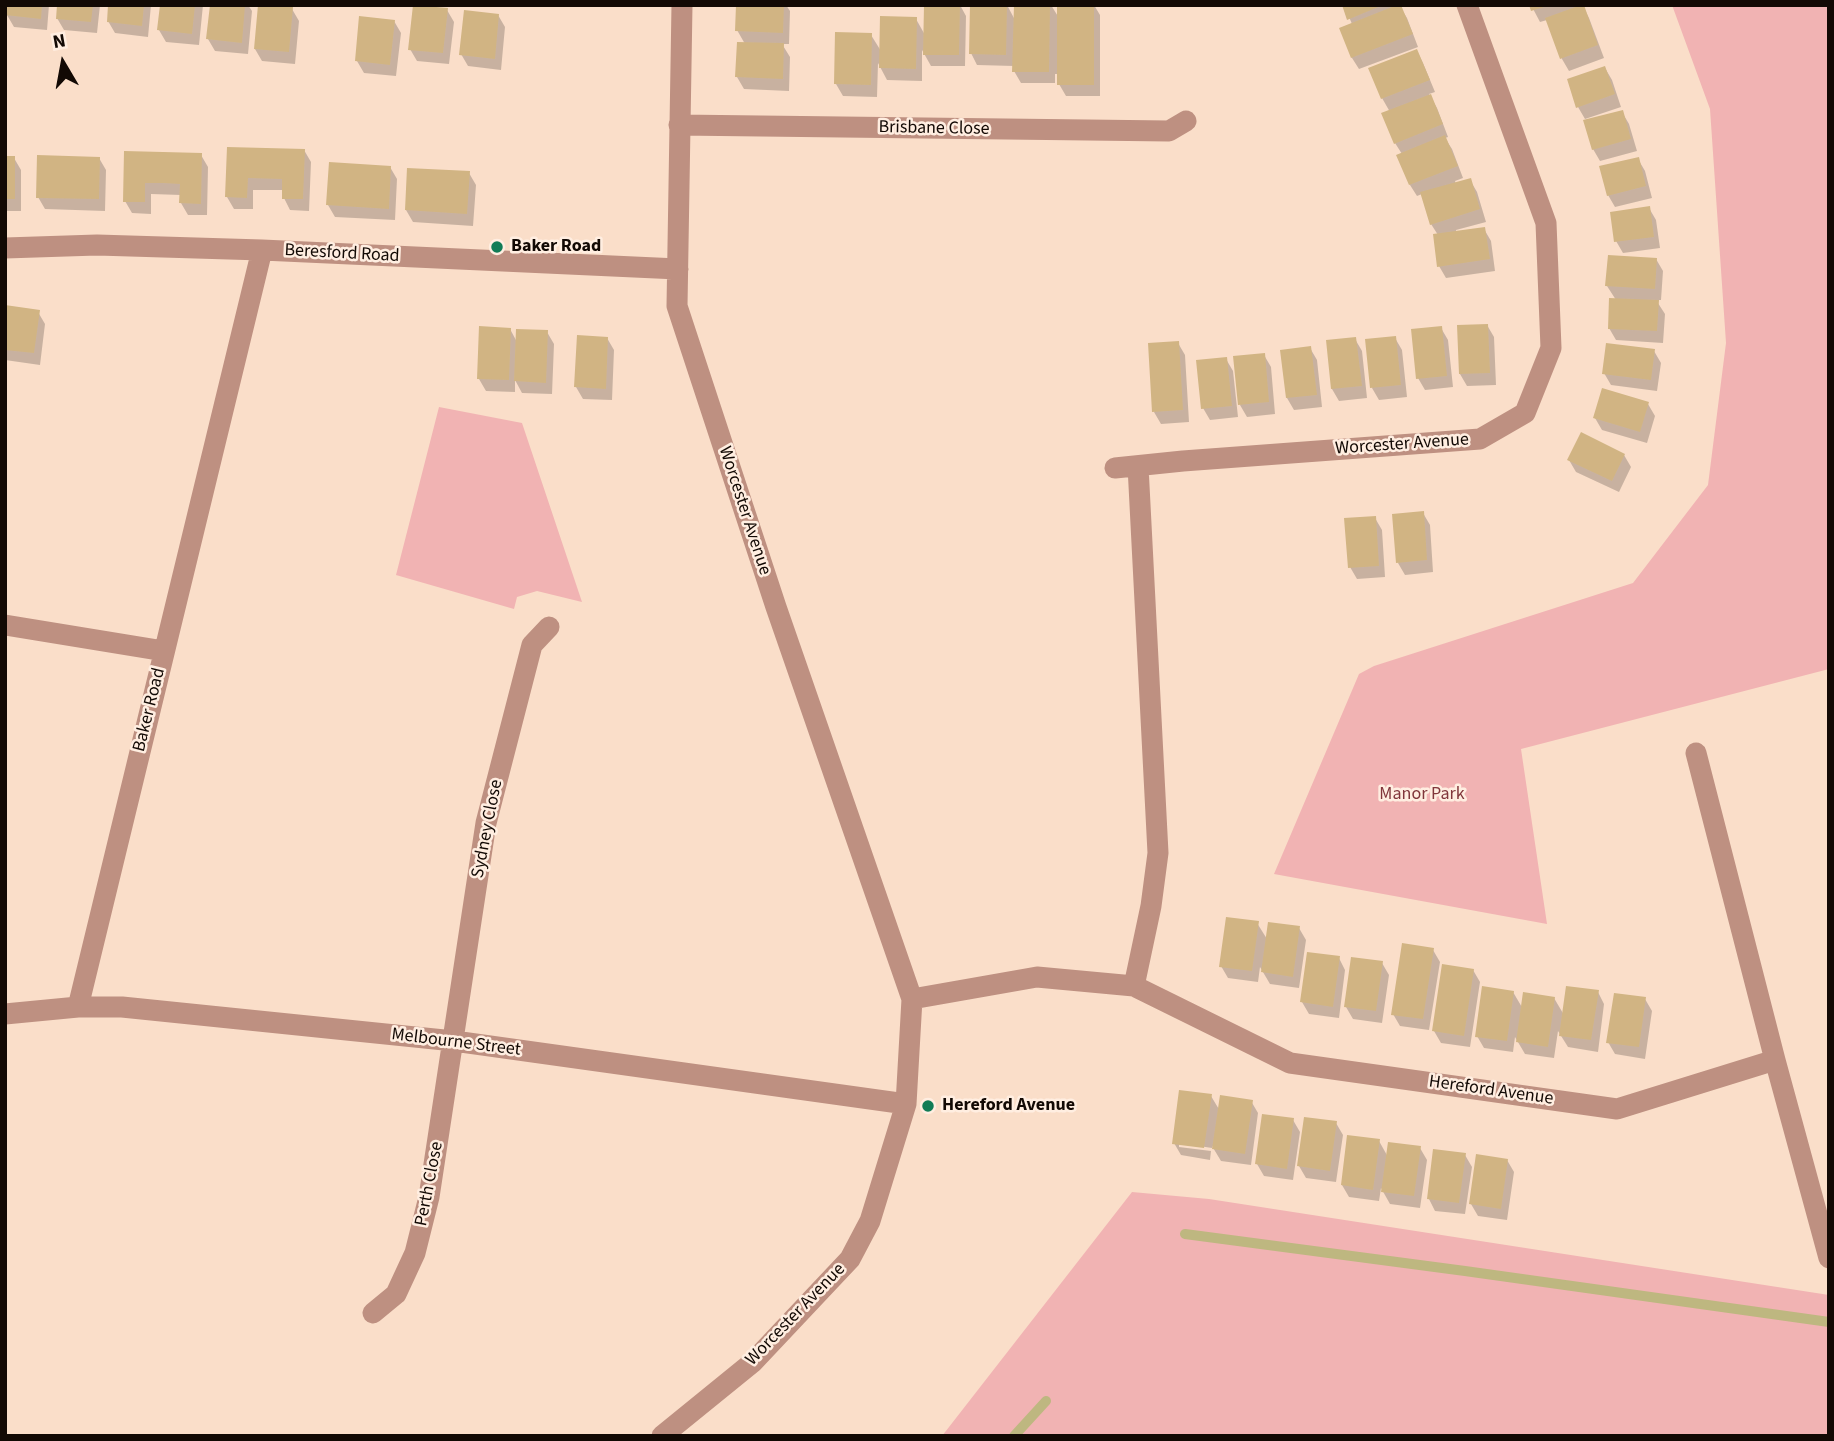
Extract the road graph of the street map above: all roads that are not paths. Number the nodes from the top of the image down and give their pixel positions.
1 (682, 5) edge
2 (1466, 5) edge
3 (1186, 121) dead end
4 (679, 125) junction
5 (5, 248) edge
6 (262, 250) junction
7 (678, 269) junction
8 (1138, 466) junction
9 (1115, 468) dead end
10 (5, 625) edge
11 (549, 627) dead end
12 (164, 651) junction
13 (1696, 753) dead end
14 (1134, 986) junction
15 (912, 999) junction
16 (78, 1007) junction
17 (5, 1014) edge
18 (454, 1041) junction
19 (1775, 1060) junction
20 (906, 1104) junction
21 (1829, 1258) edge
22 (373, 1313) dead end
23 (662, 1436) edge

1 - 4 street, Worcester Avenue
2 - 8 street, Worcester Avenue
3 - 4 street, Brisbane Close
4 - 7 street, Worcester Avenue
5 - 6 street, Beresford Road
6 - 7 street, Beresford Road
6 - 12 street, Baker Road
7 - 15 street, Worcester Avenue
8 - 9 street, Worcester Avenue
8 - 14 street
10 - 12 street
11 - 18 street, Sydney Close
12 - 16 street, Baker Road
13 - 19 street
14 - 15 street
14 - 19 street, Hereford Avenue
15 - 20 street, Worcester Avenue
16 - 17 street, Melbourne Street
16 - 18 street, Melbourne Street
18 - 20 street, Melbourne Street
18 - 22 street, Perth Close
19 - 21 street
20 - 23 street, Worcester Avenue

